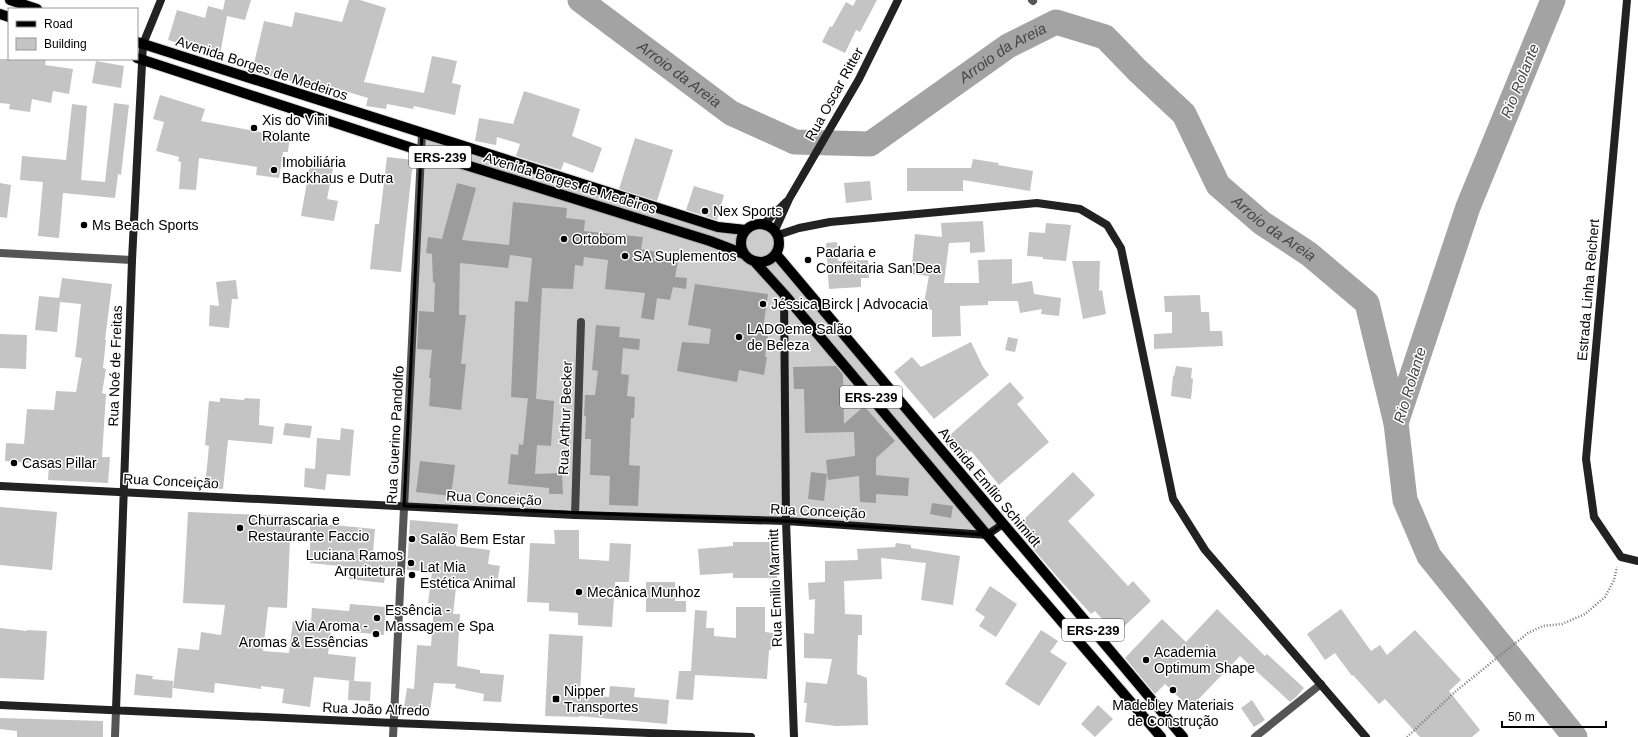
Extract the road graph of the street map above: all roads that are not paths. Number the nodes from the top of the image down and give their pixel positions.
1 (10, 0) edge
2 (161, 0) edge
3 (898, 0) edge
4 (1627, 0) edge
5 (34, 8) edge
6 (140, 43) edge
7 (140, 59) edge
8 (218, 68) junction
9 (213, 83) junction
10 (422, 133) junction
11 (421, 151) junction
12 (789, 199) junction
13 (764, 224) junction
14 (746, 230) junction
15 (777, 232) junction
16 (0, 253) edge
17 (744, 254) junction
18 (776, 254) junction
19 (132, 260) junction
20 (754, 261) junction
21 (784, 294) junction
22 (581, 322) dead end
23 (868, 364) junction
24 (854, 377) junction
25 (0, 486) edge
26 (123, 492) junction
27 (404, 506) junction
28 (575, 515) junction
29 (786, 521) junction
30 (1003, 524) junction
31 (987, 535) junction
32 (1638, 561) edge
33 (1321, 684) junction
34 (0, 705) edge
35 (116, 710) junction
36 (394, 723) junction
37 (116, 737) edge
38 (393, 737) edge
39 (751, 737) edge
40 (794, 737) edge
41 (1162, 737) edge
42 (1182, 737) edge
43 (1255, 737) edge
44 (1366, 737) edge

1 - 5 main road
2 - 6 street, Rua Noé de Freitas
3 - 12 street, Rua Oscar Ritter
4 - 32 street, Estrada Linha Reichert
6 - 7 street, Rua Noé de Freitas
6 - 8 main road, Avenida Borges de Medeiros / ERS-239
7 - 9 main road, Avenida Borges de Medeiros / ERS-239
7 - 19 street, Rua Noé de Freitas
8 - 9 main road
8 - 10 main road, Avenida Borges de Medeiros / ERS-239
9 - 11 main road, Avenida Borges de Medeiros / ERS-239
10 - 11 street, Rua Guerino Pandolfo
10 - 14 main road, Avenida Borges de Medeiros / ERS-239
11 - 17 main road, Avenida Borges de Medeiros / ERS-239
11 - 27 street, Rua Guerino Pandolfo
12 - 13 street, Rua Oscar Ritter
12 - 15 street, Rua Oscar Ritter
13 - 14 main road
13 - 15 main road
14 - 17 main road
15 - 18 main road
15 - 33 street
16 - 19 street
17 - 20 main road
18 - 20 main road
18 - 23 main road, Avenida Emílio Schimidt / ERS-239
19 - 26 street, Rua Noé de Freitas
20 - 21 main road, ERS-239
21 - 24 main road, ERS-239
21 - 29 street, Rua Emilio Marmitt
22 - 28 street, Rua Arthur Becker
23 - 24 main road
23 - 30 main road, Avenida Emílio Schimidt / ERS-239
24 - 31 main road, ERS-239
25 - 26 street, Rua Conceição
26 - 27 street, Rua Conceição
26 - 35 street, Rua Noé de Freitas
27 - 28 street, Rua Conceição
27 - 36 street, Rua Guerino Pandolfo
28 - 29 street, Rua Conceição
29 - 31 street, Rua Conceição
29 - 40 street, Rua Emilio Marmitt
30 - 31 street
30 - 42 main road, Avenida Emílio Schimidt / ERS-239
31 - 41 main road, ERS-239
33 - 43 street
33 - 44 street
34 - 35 street, Rua João Alfredo
35 - 36 street, Rua João Alfredo
35 - 37 street, Rua Noé de Freitas
36 - 38 street, Rua Guerino Pandolfo
36 - 39 street, Rua João Alfredo

